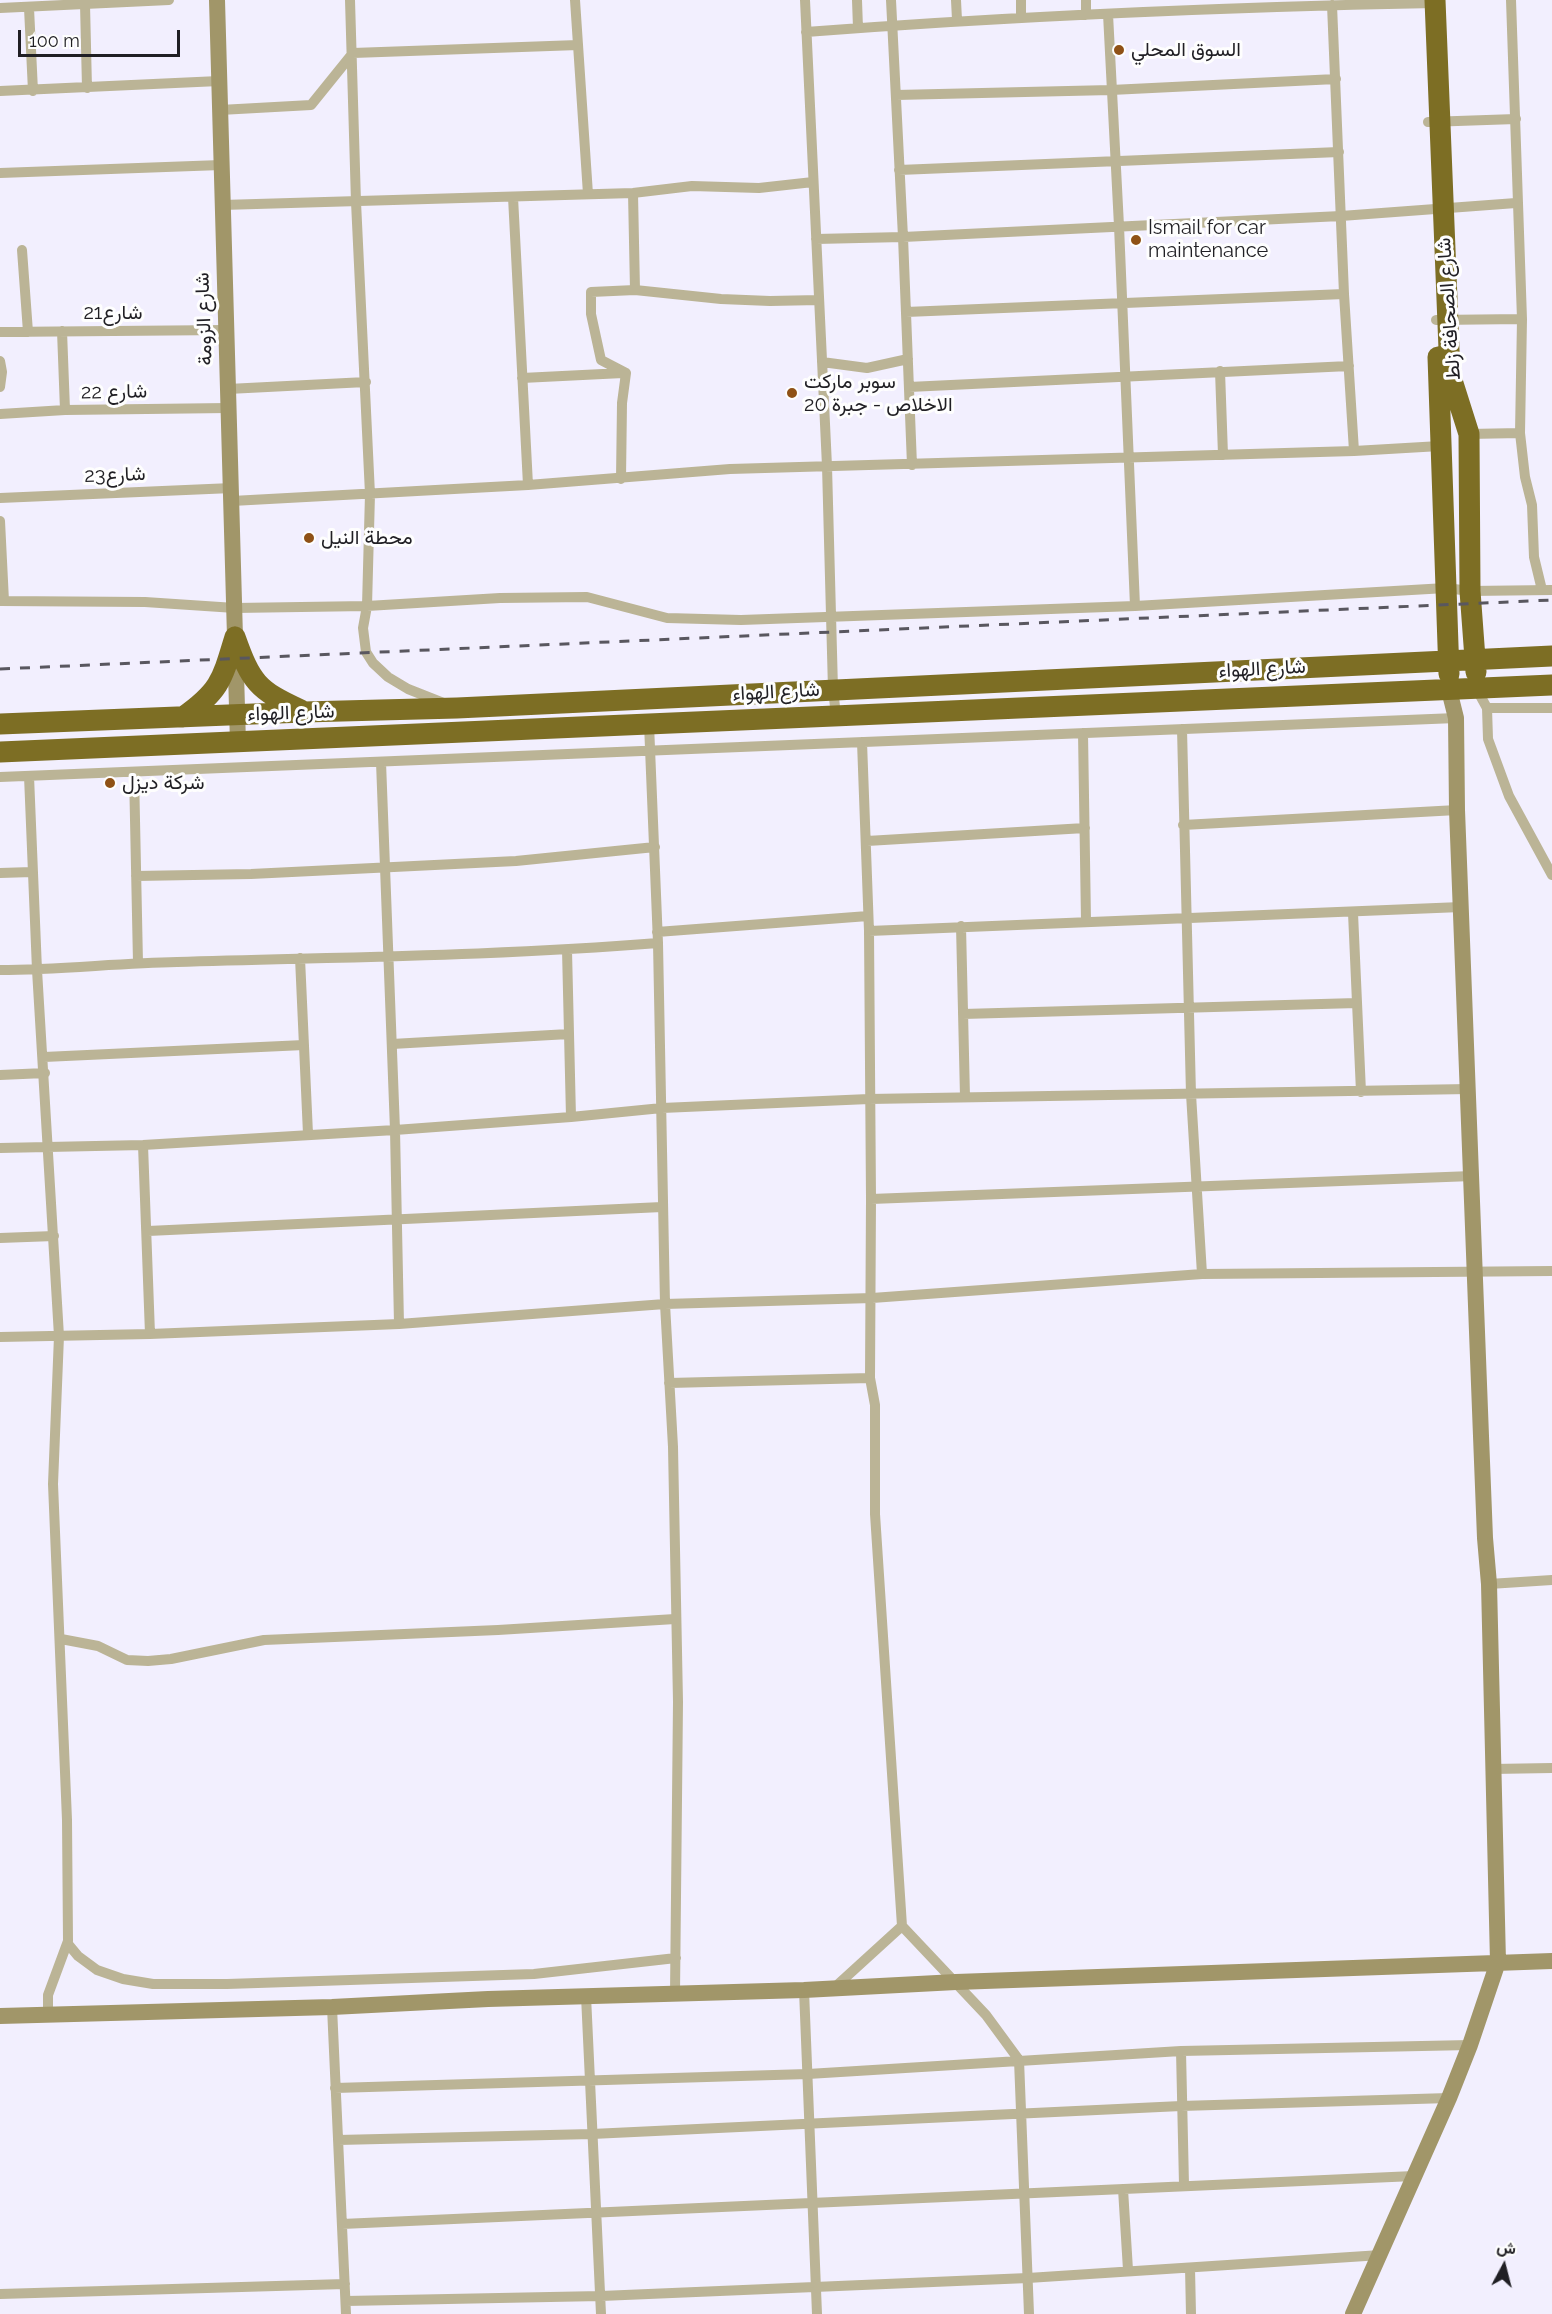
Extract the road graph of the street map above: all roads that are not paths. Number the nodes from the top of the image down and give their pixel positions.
1 (169, 0) edge
2 (217, 0) edge
3 (350, 0) edge
4 (575, 0) edge
5 (805, 0) edge
6 (857, 0) edge
7 (891, 0) edge
8 (956, 0) edge
9 (1021, 0) edge
10 (1086, 0) edge
11 (1153, 0) edge
12 (1510, 0) edge
13 (1424, 2) edge
14 (85, 4) junction
15 (1215, 4) edge
16 (1277, 4) edge
17 (1332, 5) junction
18 (0, 8) edge
19 (29, 8) junction
20 (1154, 12) junction
21 (1108, 14) junction
22 (1086, 15) junction
23 (1022, 17) junction
24 (957, 20) junction
25 (892, 25) junction
26 (858, 28) junction
27 (806, 32) junction
28 (578, 45) junction
29 (353, 53) junction
30 (1336, 79) junction
31 (219, 81) junction
32 (87, 88) junction
33 (1111, 90) junction
34 (0, 91) edge
35 (33, 91) junction
36 (896, 95) junction
37 (220, 110) junction
38 (1516, 119) junction
39 (1434, 122) junction
40 (1339, 152) junction
41 (1115, 160) junction
42 (221, 165) junction
43 (899, 170) junction
44 (0, 173) edge
45 (813, 182) junction
46 (633, 193) junction
47 (588, 194) junction
48 (513, 197) junction
49 (356, 202) junction
50 (1516, 203) junction
51 (222, 205) junction
52 (1437, 209) junction
53 (1341, 216) junction
54 (1119, 226) junction
55 (903, 237) junction
56 (816, 239) junction
57 (22, 250) dead end
58 (635, 290) junction
59 (1344, 294) junction
60 (819, 300) junction
61 (1122, 302) junction
62 (906, 312) junction
63 (1522, 319) junction
64 (1442, 320) junction
65 (226, 330) junction
66 (62, 331) junction
67 (0, 332) edge
68 (28, 332) junction
69 (908, 359) junction
70 (0, 361) edge
71 (822, 362) junction
72 (1348, 366) junction
73 (1220, 371) junction
74 (626, 373) junction
75 (1125, 376) junction
76 (522, 378) junction
77 (366, 382) junction
78 (0, 387) edge
79 (909, 387) junction
80 (228, 389) junction
81 (228, 408) junction
82 (65, 410) junction
83 (0, 414) edge
84 (1469, 434) junction
85 (1520, 434) junction
86 (1440, 446) junction
87 (1354, 451) junction
88 (1223, 454) junction
89 (1129, 458) junction
90 (912, 465) junction
91 (827, 466) junction
92 (621, 479) junction
93 (528, 485) junction
94 (232, 494) junction
95 (370, 494) junction
96 (0, 498) edge
97 (0, 521) edge
98 (1446, 588) junction
99 (1547, 590) edge
100 (1470, 591) junction
101 (2, 601) edge
102 (367, 606) junction
103 (1135, 606) junction
104 (234, 608) junction
105 (832, 617) junction
106 (235, 637) junction
107 (1552, 656) edge
108 (1476, 659) junction
109 (1449, 661) junction
110 (1552, 685) edge
111 (1476, 688) junction
112 (833, 689) junction
113 (1449, 690) junction
114 (457, 708) junction
115 (1487, 708) junction
116 (1552, 708) edge
117 (304, 712) junction
118 (238, 715) junction
119 (836, 716) junction
120 (183, 717) junction
121 (1456, 718) junction
122 (0, 724) edge
123 (650, 724) junction
124 (1182, 729) junction
125 (1083, 733) junction
126 (862, 742) junction
127 (238, 743) junction
128 (651, 750) junction
129 (0, 752) edge
130 (381, 762) junction
131 (134, 772) junction
132 (29, 776) junction
133 (0, 777) edge
134 (1457, 810) junction
135 (1183, 825) junction
136 (1085, 828) junction
137 (867, 841) junction
138 (655, 847) junction
139 (386, 868) junction
140 (32, 872) junction
141 (0, 873) edge
142 (1552, 875) edge
143 (136, 876) junction
144 (1461, 908) junction
145 (1353, 913) junction
146 (868, 916) junction
147 (1187, 918) junction
148 (1086, 921) junction
149 (961, 926) junction
150 (869, 931) junction
151 (657, 937) junction
152 (567, 950) junction
153 (389, 956) junction
154 (300, 958) junction
155 (138, 963) junction
156 (0, 970) edge
157 (37, 970) junction
158 (1357, 1003) junction
159 (1188, 1008) junction
160 (963, 1014) junction
161 (569, 1034) junction
162 (392, 1044) junction
163 (304, 1046) junction
164 (44, 1057) junction
165 (45, 1073) junction
166 (0, 1075) edge
167 (1469, 1089) junction
168 (1360, 1092) junction
169 (1191, 1094) junction
170 (965, 1097) junction
171 (869, 1099) junction
172 (662, 1108) junction
173 (572, 1117) junction
174 (395, 1130) junction
175 (308, 1134) junction
176 (143, 1145) junction
177 (0, 1148) edge
178 (49, 1148) junction
179 (1472, 1176) junction
180 (1197, 1185) junction
181 (871, 1199) junction
182 (662, 1207) junction
183 (398, 1220) junction
184 (148, 1231) junction
185 (54, 1236) junction
186 (0, 1238) edge
187 (1474, 1271) junction
188 (1552, 1271) edge
189 (1202, 1274) junction
190 (872, 1298) junction
191 (665, 1305) junction
192 (399, 1324) junction
193 (150, 1334) junction
194 (59, 1336) junction
195 (0, 1337) edge
196 (870, 1378) junction
197 (669, 1383) junction
198 (1552, 1580) edge
199 (1489, 1584) junction
200 (675, 1619) junction
201 (61, 1639) junction
202 (1552, 1768) edge
203 (1492, 1769) junction
204 (902, 1926) junction
205 (68, 1944) junction
206 (676, 1958) junction
207 (1552, 1961) edge
208 (1498, 1962) junction
209 (956, 1982) junction
210 (834, 1988) junction
211 (804, 1990) junction
212 (675, 1994) junction
213 (586, 1996) junction
214 (332, 2007) junction
215 (48, 2014) junction
216 (0, 2016) edge
217 (1470, 2045) junction
218 (1181, 2051) junction
219 (1019, 2060) junction
220 (808, 2074) junction
221 (589, 2080) junction
222 (335, 2088) junction
223 (1449, 2098) junction
224 (1181, 2106) junction
225 (1021, 2115) junction
226 (810, 2124) junction
227 (592, 2134) junction
228 (338, 2140) junction
229 (1414, 2176) junction
230 (1184, 2185) junction
231 (1123, 2189) junction
232 (1024, 2194) junction
233 (813, 2202) junction
234 (597, 2214) junction
235 (342, 2224) junction
236 (1381, 2255) junction
237 (1190, 2268) junction
238 (1128, 2270) junction
239 (1028, 2278) junction
240 (345, 2284) junction
241 (815, 2287) junction
242 (0, 2294) edge
243 (601, 2296) junction
244 (346, 2301) junction
245 (346, 2314) edge
246 (601, 2314) edge
247 (817, 2314) edge
248 (1029, 2314) edge
249 (1191, 2314) edge
250 (1353, 2314) edge

1 - 14 street
2 - 31 street, شارع الزومة
3 - 29 street
4 - 28 street
5 - 27 street
6 - 26 street
7 - 25 street
8 - 24 street
9 - 23 street
10 - 22 street
11 - 20 street
12 - 38 street
13 - 17 street
13 - 39 highway, شارع الصحافة زلط
14 - 19 street
14 - 32 street
15 - 16 street
15 - 20 street
16 - 17 street
17 - 30 street
18 - 19 street
19 - 35 street
20 - 21 street
21 - 22 street
21 - 33 street
22 - 23 street
23 - 24 street
24 - 25 street
25 - 26 street
25 - 36 street
26 - 27 street
27 - 45 street
28 - 29 street
28 - 47 street
29 - 37 street
29 - 49 street
30 - 33 street
30 - 40 street
31 - 32 street
31 - 37 street, شارع الزومة
32 - 35 street
33 - 36 street
33 - 41 street
34 - 35 street
36 - 43 street
37 - 42 street, شارع الزومة
38 - 39 street
38 - 50 street
39 - 52 highway, شارع الصحافة زلط
40 - 41 street
40 - 53 street
41 - 43 street
41 - 54 street
42 - 44 street
42 - 51 street, شارع الزومة
43 - 55 street
45 - 46 street
45 - 56 street
46 - 47 street
46 - 58 street
47 - 48 street
48 - 49 street
48 - 76 street
49 - 51 street
49 - 77 street
50 - 52 street
50 - 63 street
51 - 65 street, شارع الزومة
52 - 53 street
52 - 64 highway, شارع الصحافة زلط
53 - 54 street
53 - 59 street
54 - 55 street
54 - 61 street
55 - 56 street
55 - 62 street
56 - 60 street
57 - 68 street
58 - 60 street
58 - 74 street
59 - 61 street
59 - 72 street
60 - 71 street
61 - 62 street
61 - 75 street
62 - 69 street
63 - 64 street
63 - 85 street
64 - 84 highway, شارع الصحافة زلط
64 - 86 highway, شارع الصحافة زلط
65 - 66 street, شارع21
65 - 80 street, شارع الزومة
66 - 68 street, شارع21
66 - 82 street
67 - 68 street, شارع21
69 - 71 street
69 - 79 street
70 - 78 street
71 - 91 street
72 - 73 street
72 - 87 street
73 - 75 street
73 - 88 street
74 - 76 street
74 - 92 street
75 - 79 street
75 - 89 street
76 - 93 street
77 - 80 street
77 - 95 street
79 - 90 street
80 - 81 street, شارع الزومة
81 - 82 street, شارع 22
81 - 94 street, شارع الزومة
82 - 83 street, شارع 22
84 - 85 street
84 - 100 highway, شارع الصحافة زلط
85 - 99 street
86 - 87 street, شارع23
86 - 98 highway, شارع الصحافة زلط
87 - 88 street, شارع23
88 - 89 street, شارع23
89 - 90 street, شارع23
89 - 103 street
90 - 91 street, شارع23
91 - 92 street, شارع23
91 - 105 street
92 - 93 street, شارع23
93 - 95 street, شارع23
94 - 95 street, شارع23
94 - 96 street, شارع23
94 - 104 street, شارع الزومة
95 - 102 street
97 - 101 street
98 - 100 street
98 - 103 street
98 - 109 highway, شارع الصحافة زلط
99 - 100 street
100 - 108 highway, شارع الصحافة زلط
101 - 104 street
102 - 104 street
102 - 105 street
102 - 114 street
103 - 105 street
104 - 106 street, شارع الزومة
105 - 112 street
106 - 117 highway
106 - 118 street, شارع الزومة
106 - 120 highway
107 - 108 highway, شارع الهواء
108 - 109 highway, شارع الهواء
108 - 111 highway, شارع الصحافة زلط
109 - 112 highway, شارع الهواء
109 - 113 highway, شارع الصحافة زلط
110 - 111 highway, شارع الهواء
111 - 113 highway, شارع الهواء
111 - 115 street
112 - 114 highway, شارع الهواء
112 - 119 street
113 - 119 highway, شارع الهواء
113 - 121 street
114 - 117 highway, شارع الهواء
115 - 116 street
115 - 142 street
117 - 118 highway, شارع الهواء
118 - 120 highway, شارع الهواء
118 - 127 street, شارع الزومة
119 - 123 highway, شارع الهواء
120 - 122 highway, شارع الهواء
121 - 124 street
121 - 134 street
123 - 127 highway, شارع الهواء
123 - 128 street
124 - 125 street
124 - 135 street
125 - 126 street
125 - 136 street
126 - 128 street
126 - 137 street
127 - 129 highway, شارع الهواء
128 - 130 street
128 - 138 street
130 - 131 street
130 - 139 street
131 - 132 street
131 - 143 street
132 - 133 street
132 - 140 street
134 - 135 street
134 - 144 street
135 - 147 street
136 - 137 street
136 - 148 street
137 - 146 street
138 - 139 street
138 - 151 street
139 - 143 street
139 - 153 street
140 - 141 street
140 - 157 street
143 - 155 street
144 - 145 street
144 - 167 street
145 - 147 street
145 - 158 street
146 - 150 street
146 - 151 street
147 - 148 street
147 - 159 street
148 - 149 street
149 - 150 street
149 - 160 street
150 - 171 street
151 - 152 street
151 - 172 street
152 - 153 street
152 - 161 street
153 - 154 street
153 - 162 street
154 - 155 street
154 - 163 street
155 - 157 street
156 - 157 street
157 - 164 street
158 - 159 street
158 - 168 street
159 - 160 street
159 - 169 street
160 - 170 street
161 - 162 street
161 - 173 street
162 - 174 street
163 - 164 street
163 - 175 street
164 - 165 street
165 - 166 street
165 - 178 street
167 - 168 street
167 - 179 street
168 - 169 street
169 - 170 street
169 - 180 street
170 - 171 street
171 - 172 street
171 - 181 street
172 - 173 street
172 - 182 street
173 - 174 street
174 - 175 street
174 - 183 street
175 - 176 street
176 - 178 street
176 - 184 street
177 - 178 street
178 - 185 street
179 - 180 street
179 - 187 street
180 - 181 street
180 - 189 street
181 - 190 street
182 - 183 street
182 - 191 street
183 - 184 street
183 - 192 street
184 - 193 street
185 - 186 street
185 - 194 street
187 - 188 street
187 - 189 street
187 - 199 street
189 - 190 street
190 - 191 street
190 - 196 street
191 - 192 street
191 - 197 street
192 - 193 street
193 - 194 street
194 - 195 street
194 - 201 street
196 - 197 street
196 - 204 street
197 - 200 street
198 - 199 street
199 - 203 street
200 - 201 street
200 - 206 street
201 - 205 street
202 - 203 street
203 - 208 street
204 - 209 street
204 - 210 street
205 - 206 street
205 - 215 street
206 - 212 street
207 - 208 street
208 - 209 street
208 - 217 street
209 - 210 street
209 - 219 street
210 - 211 street
211 - 212 street
211 - 220 street
212 - 213 street
213 - 214 street
213 - 221 street
214 - 215 street
214 - 222 street
215 - 216 street
217 - 218 street
217 - 223 street
218 - 219 street
218 - 224 street
219 - 220 street
219 - 225 street
220 - 221 street
220 - 226 street
221 - 222 street
221 - 227 street
222 - 228 street
223 - 224 street
223 - 229 street
224 - 225 street
224 - 230 street
225 - 226 street
225 - 232 street
226 - 227 street
226 - 233 street
227 - 228 street
227 - 234 street
228 - 235 street
229 - 230 street
229 - 236 street
230 - 231 street
231 - 232 street
231 - 238 street
232 - 233 street
232 - 239 street
233 - 234 street
233 - 241 street
234 - 235 street
234 - 243 street
235 - 240 street
236 - 237 street
236 - 250 street
237 - 238 street
237 - 249 street
238 - 239 street
239 - 241 street
239 - 248 street
240 - 242 street
240 - 244 street
241 - 243 street
241 - 247 street
243 - 244 street
243 - 246 street
244 - 245 street

